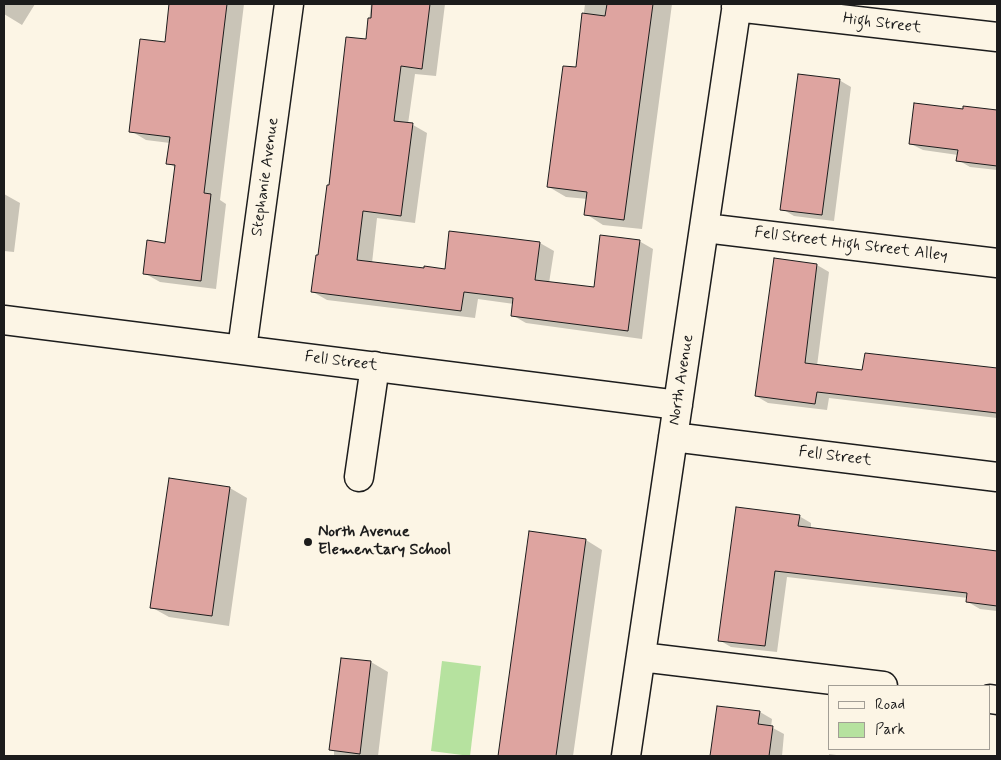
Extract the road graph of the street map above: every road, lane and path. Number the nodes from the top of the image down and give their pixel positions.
1 (289, 4) edge
2 (736, 6) edge
3 (997, 37) edge
4 (705, 228) junction
5 (997, 263) edge
6 (4, 320) edge
7 (242, 350) junction
8 (374, 366) junction
9 (678, 405) junction
10 (674, 437) junction
11 (359, 477) dead end
12 (997, 477) edge
13 (642, 657) junction
14 (875, 685) edge
15 (626, 756) edge

1 - 7 street, Stephanie Avenue
2 - 3 street, High Street
2 - 4 street, North Avenue
4 - 5 street, Fell Street High Street Alley
4 - 9 street, North Avenue
6 - 7 street, Fell Street
7 - 8 street, Fell Street
8 - 9 street, Fell Street
8 - 11 street
9 - 10 street, North Avenue
10 - 12 street, Fell Street
10 - 13 street, North Avenue
13 - 14 street
13 - 15 street, North Avenue

